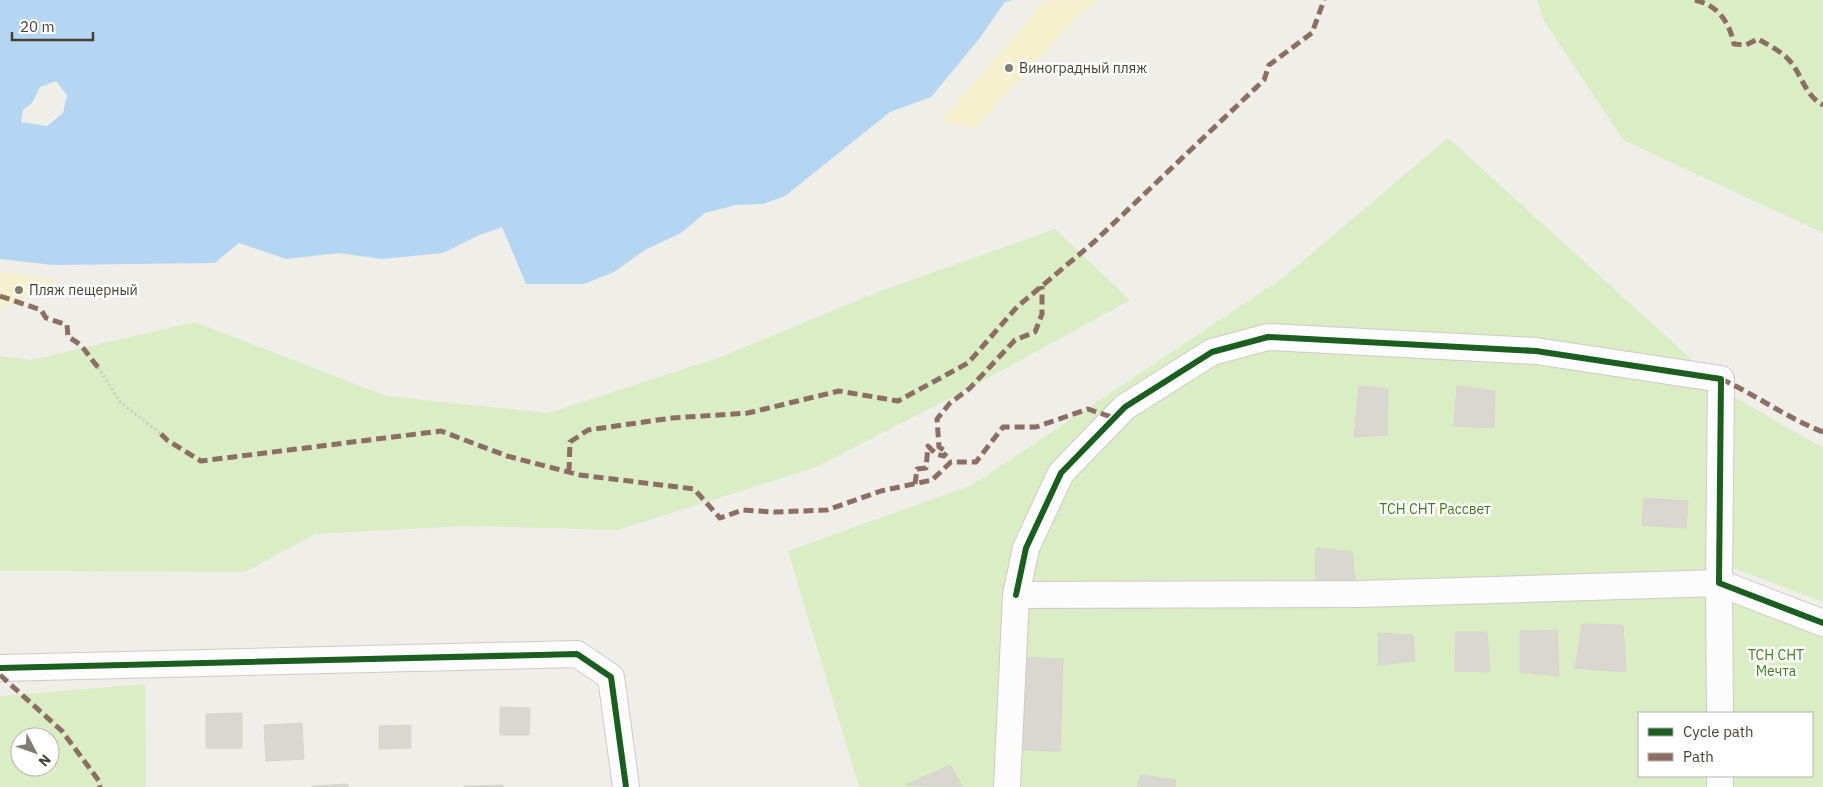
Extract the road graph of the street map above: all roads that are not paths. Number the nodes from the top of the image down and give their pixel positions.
1 (1719, 583) junction
2 (1016, 596) junction
3 (1823, 623) edge
4 (0, 668) edge
5 (1720, 712) edge
6 (626, 787) edge
7 (1007, 787) edge

1 - 2 street
1 - 2 street
1 - 3 street
1 - 5 street
2 - 7 street
4 - 6 street

